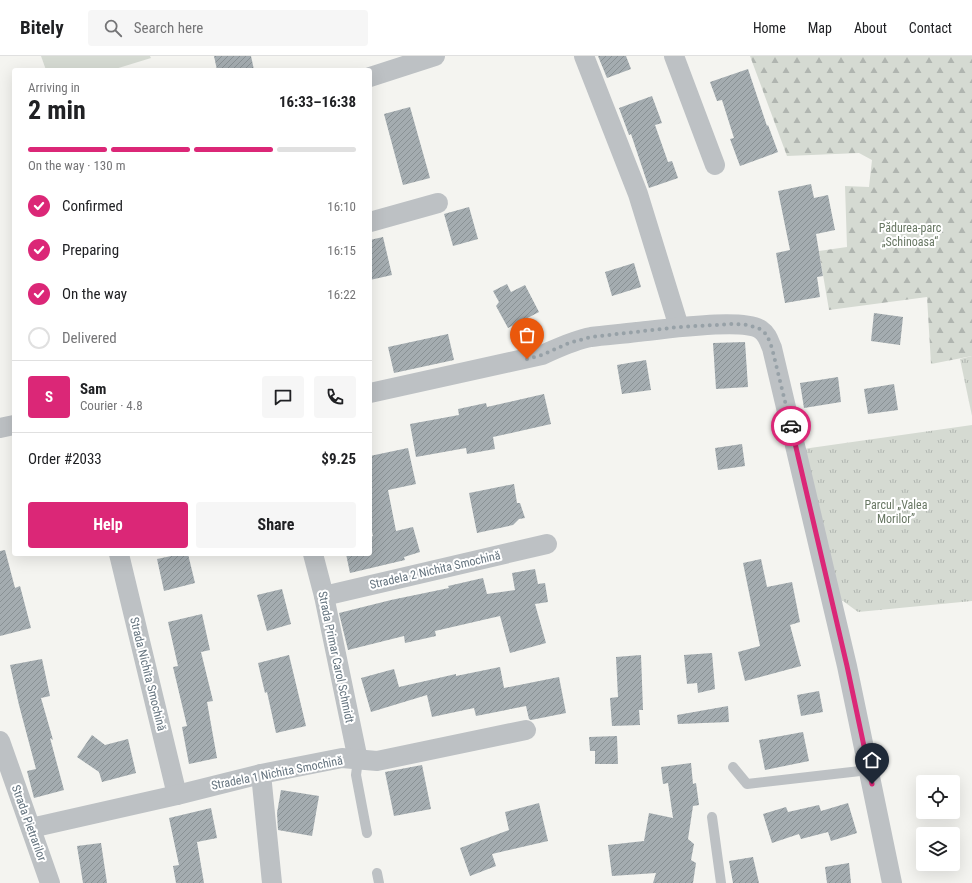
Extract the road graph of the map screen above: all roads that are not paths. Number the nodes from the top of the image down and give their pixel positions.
1 (435, 56) edge
2 (584, 56) edge
3 (674, 56) edge
4 (372, 76) edge
5 (715, 165) dead end
6 (438, 202) dead end
7 (372, 221) edge
8 (679, 327) junction
9 (372, 393) edge
10 (12, 425) edge
11 (0, 428) edge
12 (547, 544) dead end
13 (119, 556) edge
14 (314, 556) edge
15 (324, 596) junction
16 (526, 730) dead end
17 (0, 741) edge
18 (358, 760) junction
19 (733, 767) dead end
20 (869, 770) junction
21 (261, 774) junction
22 (177, 795) junction
23 (712, 817) dead end
24 (31, 828) junction
25 (367, 832) dead end
26 (377, 873) dead end
27 (50, 883) edge
28 (272, 883) edge
29 (379, 883) edge
30 (721, 883) edge
31 (892, 883) edge

1 - 4 street
2 - 8 street
3 - 5 street
6 - 7 street
8 - 9 street
8 - 20 street
10 - 11 street
12 - 15 street, Stradela 2 Nichita Smochină
13 - 22 street, Strada Nichita Smochină
14 - 15 street, Strada Primar Carol Schmidt
15 - 18 street, Strada Primar Carol Schmidt
16 - 18 street, Stradela 1 Nichita Smochină
17 - 24 street, Strada Pietrarilor
18 - 21 street, Stradela 1 Nichita Smochină
18 - 25 lane
19 - 20 lane
20 - 31 street
21 - 22 street, Stradela 1 Nichita Smochină
21 - 28 street
22 - 24 street, Stradela 1 Nichita Smochină
23 - 30 lane
24 - 27 street, Strada Pietrarilor
26 - 29 lane

